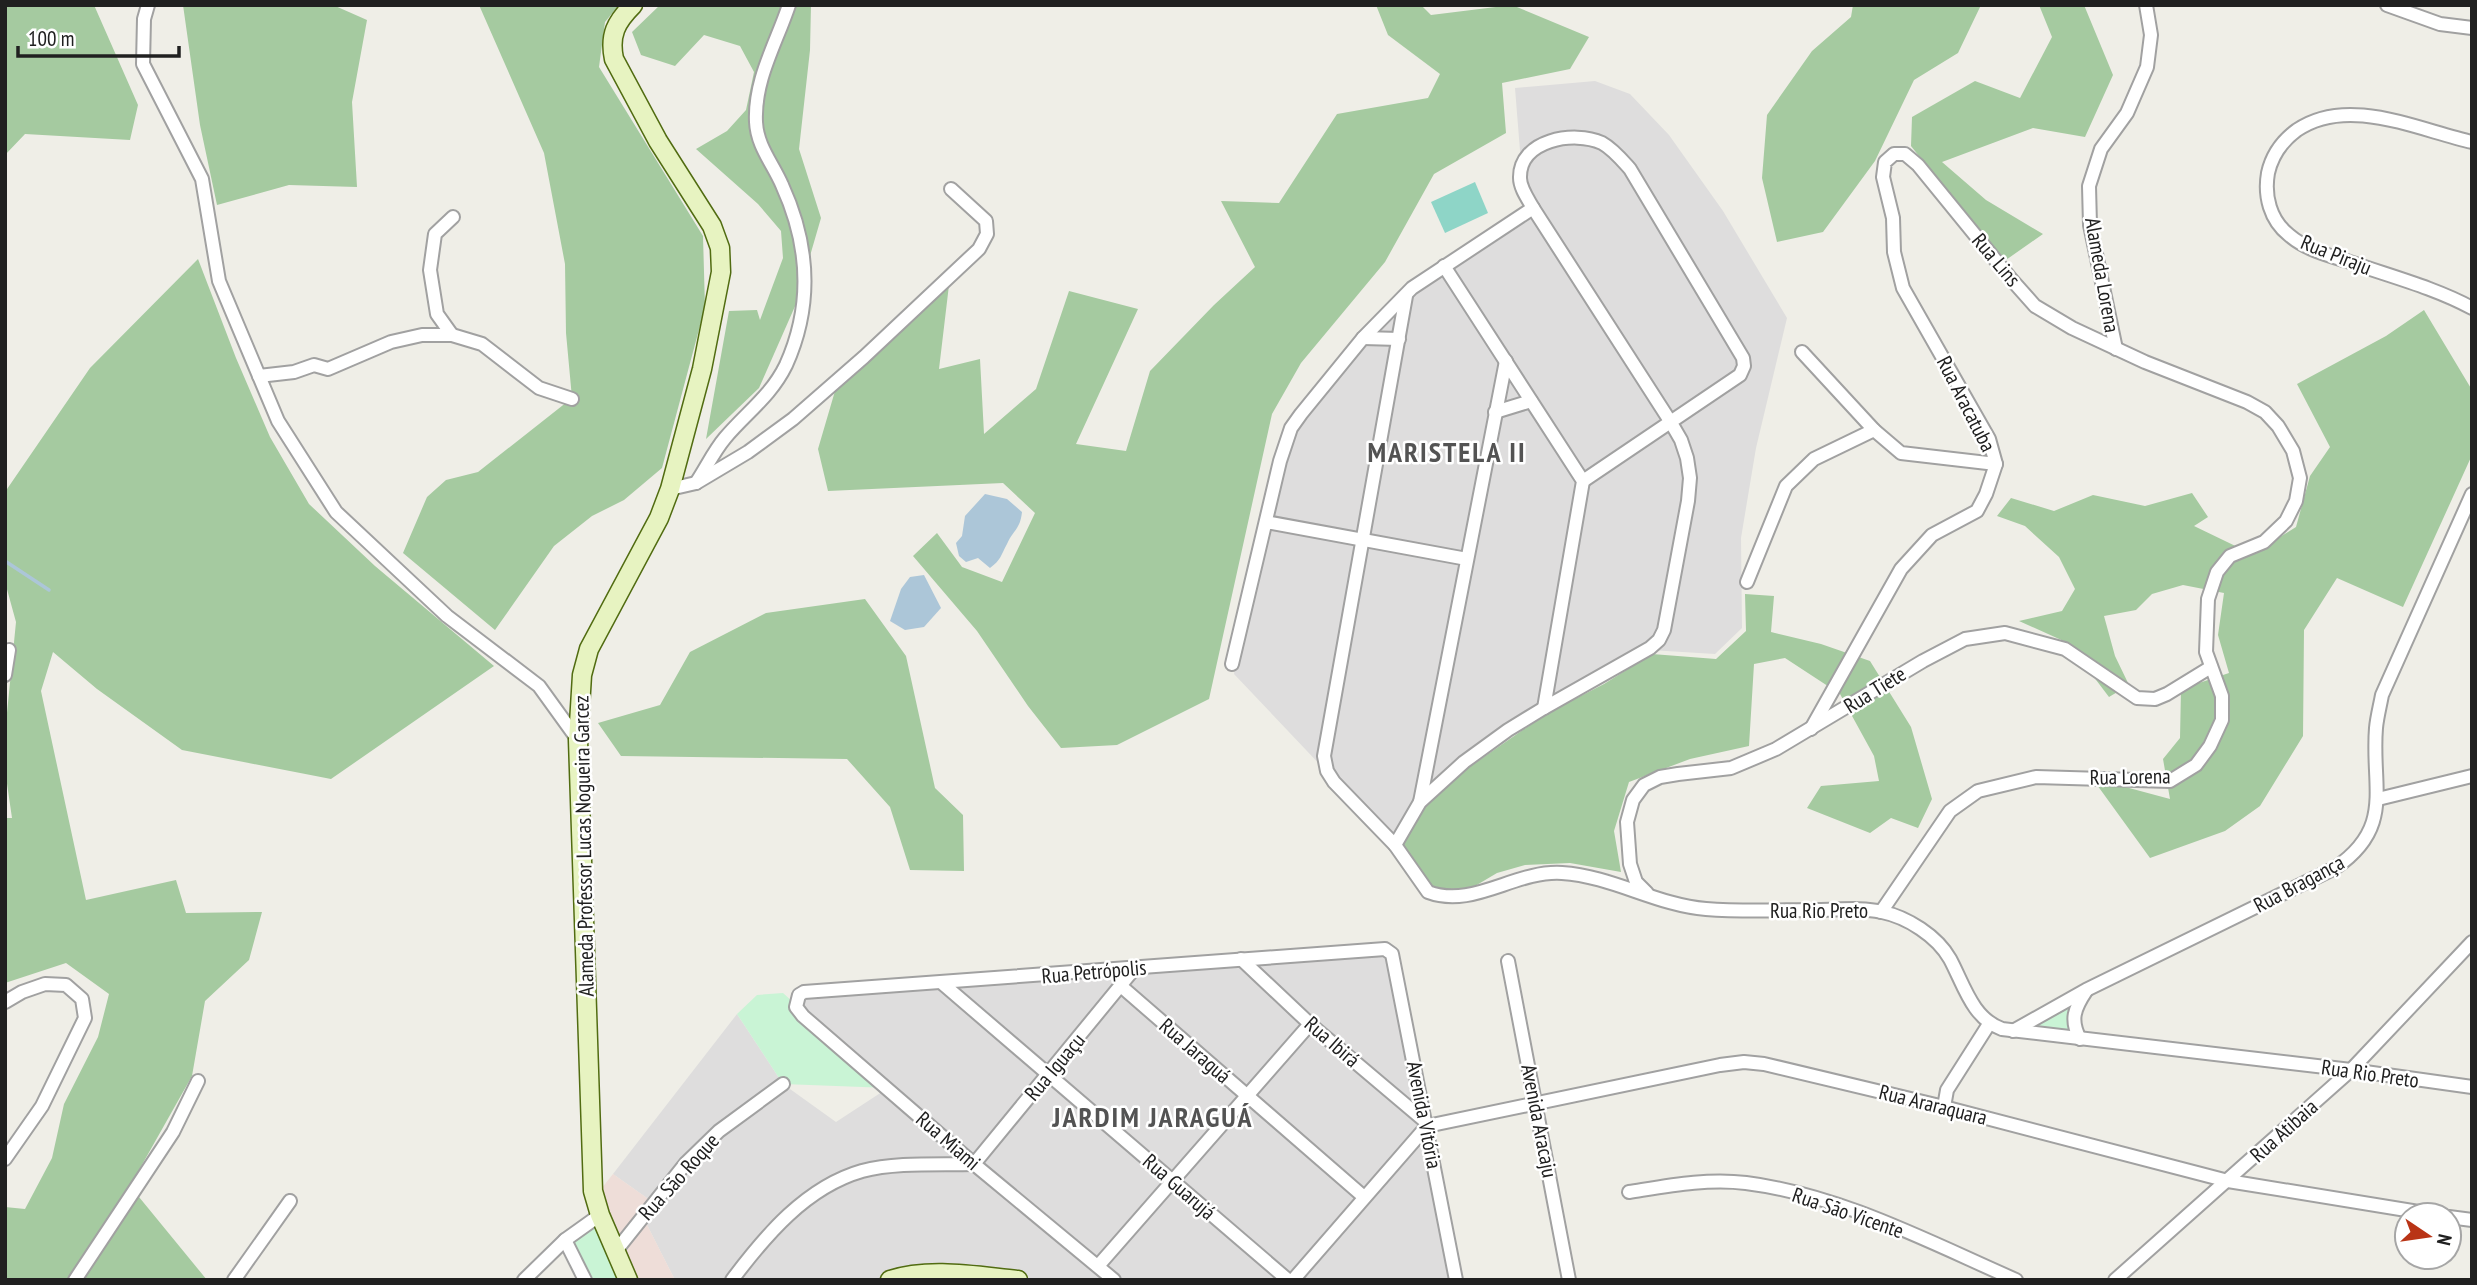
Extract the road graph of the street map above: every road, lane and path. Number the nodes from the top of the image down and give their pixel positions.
1 (148, 5) edge
2 (633, 5) edge
3 (789, 5) edge
4 (2146, 5) edge
5 (2387, 5) edge
6 (2472, 28) edge
7 (2472, 142) edge
8 (1894, 154) joint
9 (951, 189) dead end
10 (1533, 208) junction
11 (453, 216) dead end
12 (1444, 267) junction
13 (1406, 296) junction
14 (2472, 308) edge
15 (452, 335) junction
16 (1363, 338) junction
17 (1399, 340) junction
18 (2116, 349) junction
19 (1802, 352) dead end
20 (1506, 361) junction
21 (259, 376) junction
22 (572, 398) dead end
23 (1531, 401) junction
24 (1495, 412) junction
25 (1670, 421) junction
26 (1874, 430) junction
27 (1996, 464) junction
28 (1583, 481) junction
29 (696, 483) junction
30 (670, 489) junction
31 (2472, 494) edge
32 (1266, 522) junction
33 (1364, 541) junction
34 (1467, 559) junction
35 (1747, 582) dead end
36 (9, 650) dead end
37 (1232, 664) dead end
38 (2211, 667) junction
39 (5, 675) edge
40 (1544, 708) junction
41 (1811, 729) junction
42 (578, 740) junction
43 (2472, 776) edge
44 (2378, 799) junction
45 (1420, 802) junction
46 (1395, 845) junction
47 (1650, 895) junction
48 (1881, 912) junction
49 (2472, 942) edge
50 (1390, 951) joint
51 (1241, 959) junction
52 (1508, 961) dead end
53 (1134, 969) junction
54 (943, 984) junction
55 (1122, 987) junction
56 (2087, 990) junction
57 (799, 995) joint
58 (5, 1002) edge
59 (1310, 1024) junction
60 (1989, 1024) junction
61 (2013, 1031) junction
62 (2080, 1038) junction
63 (2351, 1070) junction
64 (1048, 1075) junction
65 (198, 1081) dead end
66 (783, 1084) dead end
67 (2472, 1087) edge
68 (1247, 1096) junction
69 (1535, 1103) junction
70 (1944, 1107) junction
71 (1427, 1124) junction
72 (5, 1159) edge
73 (974, 1164) junction
74 (1172, 1181) junction
75 (2228, 1181) junction
76 (1629, 1192) dead end
77 (1364, 1197) junction
78 (290, 1200) dead end
79 (2393, 1208) edge
80 (600, 1215) junction
81 (565, 1240) junction
82 (615, 1252) junction
83 (1098, 1266) junction
84 (986, 1278) edge
85 (75, 1280) edge
86 (234, 1280) edge
87 (524, 1280) edge
88 (585, 1280) edge
89 (628, 1280) edge
90 (732, 1280) edge
91 (890, 1280) edge
92 (1018, 1280) edge
93 (1114, 1280) edge
94 (1291, 1280) edge
95 (1456, 1280) edge
96 (1569, 1280) edge
97 (2017, 1280) edge
98 (2115, 1280) edge

1 - 21 street
2 - 30 main road, Alameda Professor Lucas Nogueira Garcez
3 - 29 street
4 - 18 street, Alameda Lorena
5 - 6 street
7 - 14 street, Rua Piraju
8 - 18 street, Rua Lins
8 - 27 street, Rua Aracatuba
9 - 29 street
10 - 12 street
10 - 25 street
10 - 25 street
11 - 15 street
12 - 13 street
12 - 20 street
13 - 16 street
13 - 17 street
15 - 21 street
15 - 22 street
16 - 17 street
16 - 32 street
17 - 33 street
18 - 38 street, Rua Lorena
19 - 26 street
20 - 23 street
20 - 24 street
21 - 42 street
23 - 24 street
23 - 28 street
24 - 34 street
25 - 28 street
25 - 40 street
26 - 27 street
26 - 35 street
27 - 41 street, Rua Aracatuba
28 - 40 street
29 - 30 street
30 - 42 main road, Alameda Professor Lucas Nogueira Garcez
31 - 44 street, Rua Bragança
32 - 33 street
32 - 37 street
33 - 34 street
33 - 46 street
34 - 45 street
36 - 39 street
38 - 41 street, Rua Tiete
38 - 48 street, Rua Lorena
40 - 45 street
41 - 47 street, Rua Tiete
42 - 80 main road, Alameda Professor Lucas Nogueira Garcez
43 - 44 street
44 - 56 street, Rua Bragança
45 - 46 street
46 - 47 street, Rua Rio Preto
47 - 48 street, Rua Rio Preto
48 - 60 street, Rua Rio Preto
49 - 63 street, Rua Atibaia
50 - 51 street, Rua Petrópolis
50 - 71 street, Avenida Vitória
51 - 53 street, Rua Petrópolis
51 - 59 street, Rua Ibirá
52 - 69 street, Avenida Aracaju
53 - 54 street, Rua Petrópolis
53 - 55 street, Rua Iguaçu
54 - 57 street, Rua Petrópolis
54 - 64 street, Rua Guarujá
55 - 64 street, Rua Iguaçu
55 - 68 street, Rua Jaraguá
56 - 61 street, Rua Bragança
56 - 62 street
57 - 73 street, Rua Miami
58 - 72 street
59 - 68 street
59 - 71 street, Rua Ibirá
60 - 61 street, Rua Rio Preto
60 - 70 street
61 - 62 street, Rua Rio Preto
62 - 63 street, Rua Rio Preto
63 - 67 street, Rua Rio Preto
63 - 75 street, Rua Atibaia
64 - 73 street, Rua Iguaçu
64 - 74 street, Rua Guarujá
65 - 85 street
66 - 82 street, Rua São Roque
68 - 74 street
68 - 77 street, Rua Jaraguá
69 - 70 street, Rua Araraquara
69 - 71 street, Rua Araraquara
69 - 96 street, Avenida Aracaju
70 - 75 street, Rua Araraquara
71 - 77 street
71 - 95 street, Avenida Vitória
73 - 83 street, Rua Miami
73 - 90 street
74 - 83 street
74 - 94 street, Rua Guarujá
75 - 79 street, Rua Araraquara
75 - 98 street, Rua Atibaia
76 - 97 street, Rua São Vicente
77 - 94 street
78 - 86 street
80 - 81 street
80 - 82 main road, Alameda Professor Lucas Nogueira Garcez
81 - 87 street
81 - 88 street
82 - 89 main road, Alameda Professor Lucas Nogueira Garcez
83 - 93 street, Rua Miami
84 - 91 main road
84 - 92 main road

